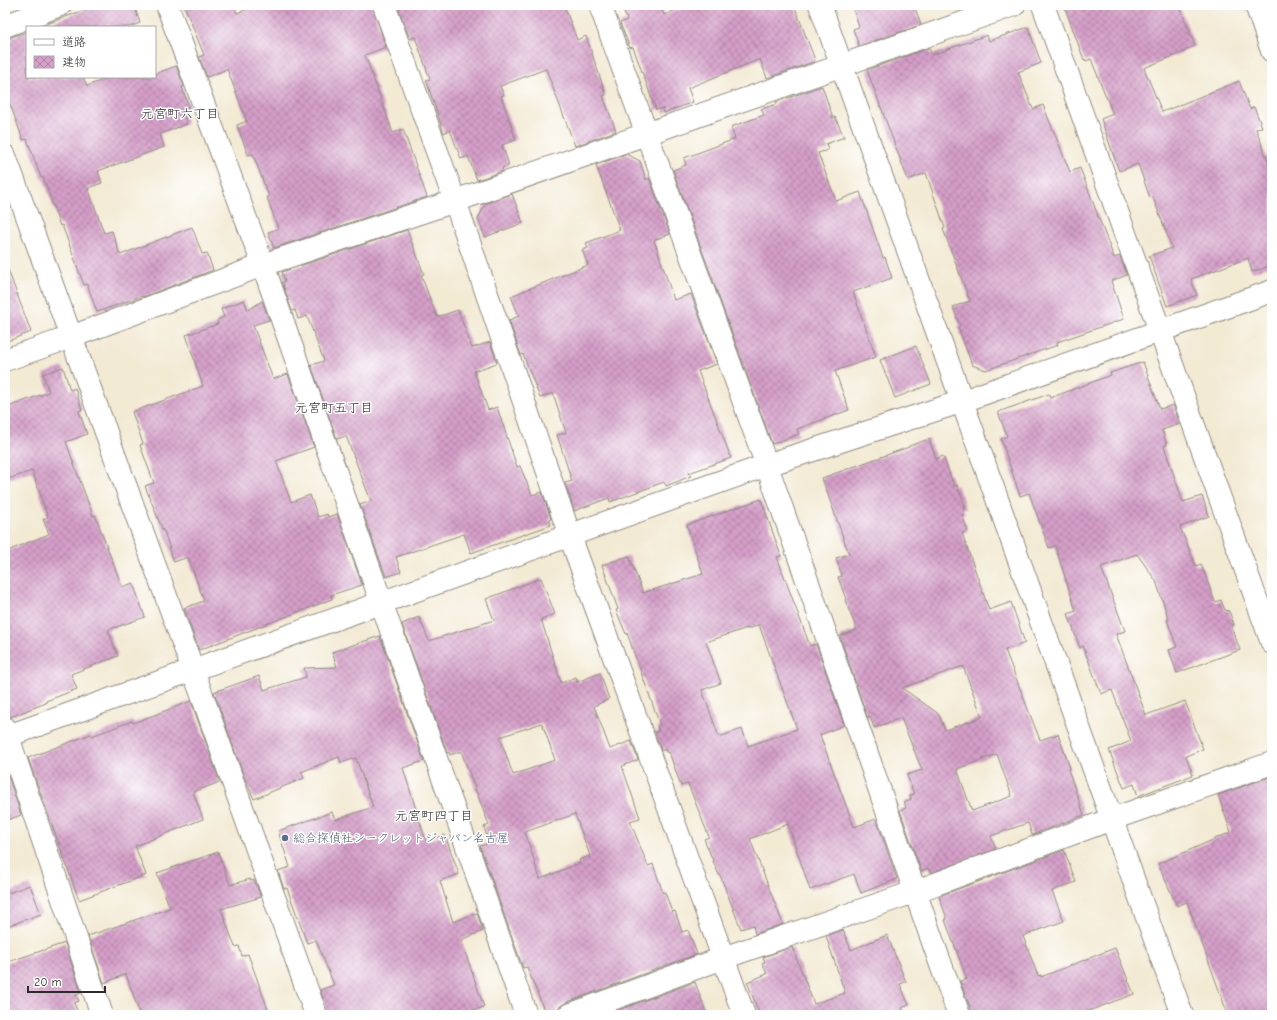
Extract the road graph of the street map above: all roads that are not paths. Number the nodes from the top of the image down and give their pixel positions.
1 (60, 5) edge
2 (167, 5) edge
3 (384, 5) edge
4 (600, 5) edge
5 (820, 5) edge
6 (1014, 5) edge
7 (1043, 5) edge
8 (1256, 5) edge
9 (5, 26) edge
10 (1272, 50) edge
11 (842, 65) junction
12 (646, 134) junction
13 (5, 156) edge
14 (456, 201) junction
15 (263, 265) junction
16 (1272, 291) edge
17 (1160, 330) junction
18 (71, 337) junction
19 (5, 360) edge
20 (963, 401) junction
21 (767, 466) junction
22 (570, 536) junction
23 (381, 603) junction
24 (1272, 643) edge
25 (193, 670) junction
26 (6, 734) edge
27 (1272, 763) edge
28 (1112, 819) junction
29 (914, 892) junction
30 (723, 958) junction
31 (102, 1015) edge
32 (316, 1015) edge
33 (526, 1015) edge
34 (569, 1015) edge
35 (744, 1015) edge
36 (959, 1015) edge
37 (1182, 1015) edge

1 - 9 street
2 - 15 street
3 - 14 street
4 - 12 street
5 - 11 street
6 - 11 street
7 - 17 street
8 - 10 street
11 - 12 street
11 - 20 street
12 - 14 street
12 - 21 street
13 - 18 street
14 - 15 street
14 - 22 street
15 - 18 street
15 - 23 street
16 - 17 street
17 - 20 street
17 - 24 street
18 - 19 street
18 - 25 street
20 - 21 street
20 - 28 street
21 - 22 street
21 - 29 street
22 - 23 street
22 - 30 street
23 - 25 street
23 - 33 street
25 - 26 street
25 - 32 street
26 - 31 street
27 - 28 street
28 - 29 street
28 - 37 street
29 - 30 street
29 - 36 street
30 - 34 street
30 - 35 street

